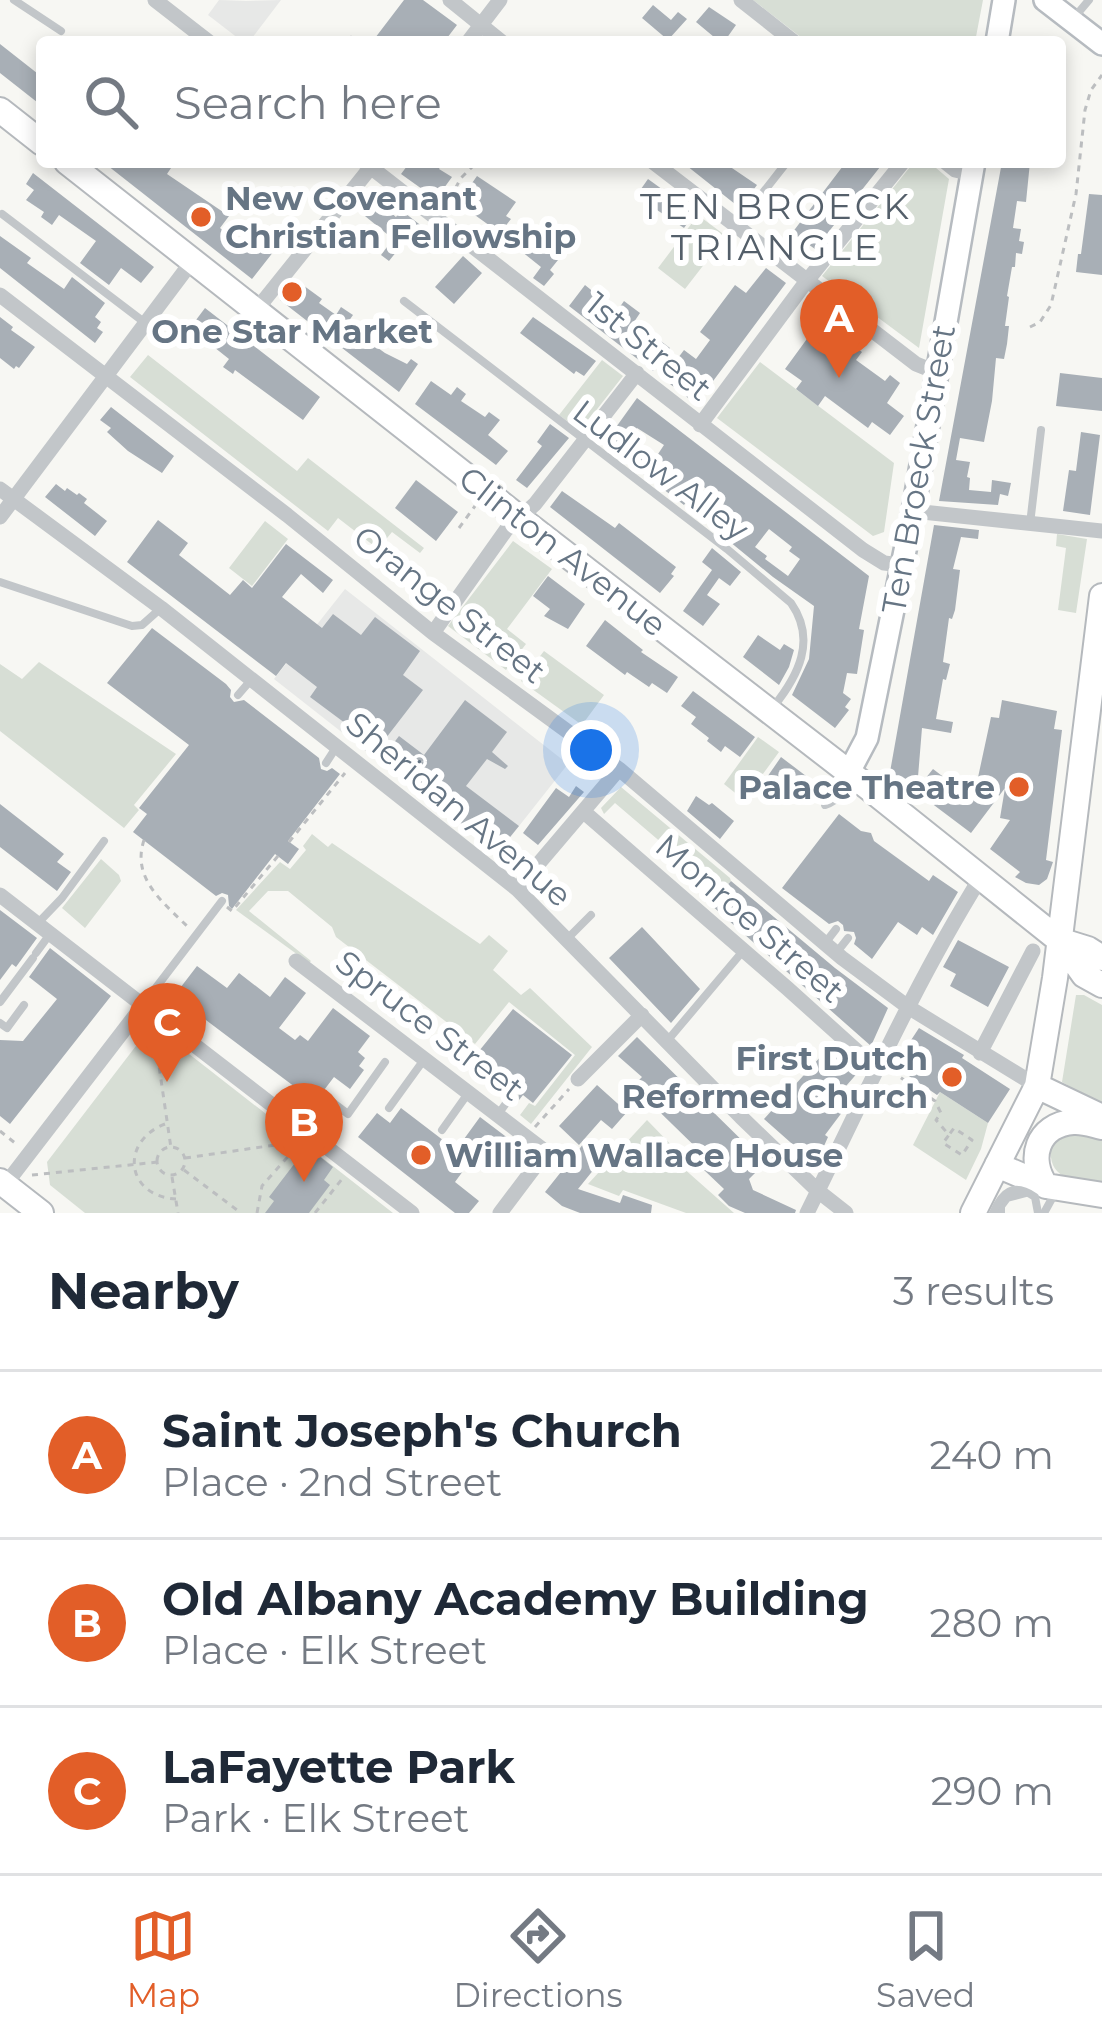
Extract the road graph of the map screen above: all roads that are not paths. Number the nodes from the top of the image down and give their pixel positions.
1 (14, 0) edge
2 (155, 0) edge
3 (450, 0) edge
4 (500, 0) edge
5 (741, 0) edge
6 (1004, 0) edge
7 (1045, 0) edge
8 (1088, 0) edge
9 (1072, 20) junction
10 (481, 25) junction
11 (61, 31) dead end
12 (201, 36) edge
13 (473, 36) edge
14 (495, 36) edge
15 (786, 36) edge
16 (998, 36) edge
17 (1102, 44) edge
18 (0, 110) edge
19 (36, 137) edge
20 (75, 168) edge
21 (367, 168) edge
22 (375, 168) edge
23 (661, 168) edge
24 (782, 168) edge
25 (898, 168) edge
26 (973, 168) edge
27 (2, 214) edge
28 (736, 227) junction
29 (193, 260) junction
30 (806, 282) junction
31 (0, 295) edge
32 (404, 301) dead end
33 (257, 309) junction
34 (146, 324) junction
35 (936, 372) junction
36 (637, 373) junction
37 (108, 376) junction
38 (700, 425) junction
39 (1041, 430) dead end
40 (584, 441) junction
41 (6, 494) edge
42 (913, 511) junction
43 (0, 517) edge
44 (519, 518) junction
45 (1030, 524) junction
46 (1102, 531) edge
47 (902, 566) junction
48 (0, 582) edge
49 (1102, 596) edge
50 (161, 608) junction
51 (434, 633) junction
52 (252, 679) junction
53 (238, 695) dead end
54 (769, 712) junction
55 (337, 746) junction
56 (326, 763) dead end
57 (619, 769) junction
58 (849, 772) junction
59 (584, 812) junction
60 (104, 841) dead end
61 (981, 877) junction
62 (517, 889) junction
63 (0, 895) edge
64 (222, 902) road end
65 (592, 915) dead end
66 (44, 928) junction
67 (836, 929) dead end
68 (848, 938) dead end
69 (567, 940) junction
70 (1059, 940) junction
71 (831, 948) junction
72 (742, 951) junction
73 (1034, 951) dead end
74 (1102, 958) edge
75 (296, 961) dead end
76 (1102, 985) edge
77 (0, 1003) edge
78 (144, 1004) junction
79 (24, 1005) dead end
80 (908, 1007) junction
81 (642, 1015) junction
82 (0, 1023) edge
83 (667, 1041) junction
84 (980, 1053) junction
85 (425, 1059) junction
86 (386, 1063) dead end
87 (884, 1070) junction
88 (578, 1079) road end
89 (1037, 1086) junction
90 (469, 1092) junction
91 (512, 1095) dead end
92 (388, 1108) dead end
93 (498, 1114) junction
94 (1102, 1117) edge
95 (1102, 1127) edge
96 (305, 1130) junction
97 (442, 1130) dead end
98 (997, 1165) junction
99 (2, 1183) edge
100 (818, 1191) junction
101 (1053, 1193) junction
102 (1102, 1196) edge
103 (504, 1208) edge
104 (41, 1213) edge
105 (412, 1213) edge
106 (523, 1213) edge
107 (807, 1213) edge
108 (846, 1213) edge
109 (973, 1213) edge
110 (997, 1213) edge
111 (1041, 1213) edge

1 - 11 lane
2 - 12 street
3 - 10 street
4 - 10 street
5 - 15 street
6 - 16 street
7 - 9 street
8 - 9 lane
9 - 17 street
10 - 13 street
10 - 14 street
18 - 19 main road
20 - 29 main road, Clinton Avenue
21 - 33 street
22 - 36 street, 1st Street
23 - 28 street
24 - 28 lane
25 - 30 street
26 - 35 street, Ten Broeck Street
27 - 34 lane
28 - 30 street
29 - 33 main road, Clinton Avenue
29 - 34 street
30 - 35 street
30 - 38 street
31 - 37 street, Orange Street
32 - 40 lane, Ludlow Alley
33 - 44 main road, Clinton Avenue
34 - 37 street
35 - 42 street, Ten Broeck Street
36 - 38 street, 1st Street
36 - 40 street
37 - 41 street
37 - 51 street, Orange Street
38 - 47 street, 1st Street
39 - 45 lane
40 - 44 street
40 - 54 lane, Ludlow Alley
41 - 43 street
41 - 50 street, Sheridan Avenue
42 - 45 street
42 - 47 street, Ten Broeck Street
44 - 51 street
44 - 54 main road, Clinton Avenue
45 - 46 street
47 - 58 street, Ten Broeck Street
48 - 50 lane
49 - 70 main road
50 - 52 street, Sheridan Avenue
51 - 57 street, Orange Street
52 - 53 lane
52 - 55 street, Sheridan Avenue
54 - 58 main road, Clinton Avenue
55 - 56 lane
55 - 62 street, Sheridan Avenue
57 - 59 street
57 - 71 street, Orange Street
58 - 61 main road, Clinton Avenue
59 - 62 street
59 - 72 street, Monroe Street
60 - 66 lane
61 - 70 main road, Clinton Avenue
61 - 80 street
62 - 69 street, Sheridan Avenue
63 - 66 street
64 - 78 lane
65 - 69 lane
66 - 77 lane
66 - 78 street
67 - 71 lane
68 - 71 lane
69 - 81 street, Sheridan Avenue
70 - 74 main road, Clinton Avenue
70 - 76 main road, Clinton Avenue
70 - 89 main road
71 - 80 street, Orange Street
72 - 83 lane
72 - 87 street, Monroe Street
73 - 84 street
75 - 85 street, Spruce Street
78 - 96 street
78 - 99 street
79 - 82 lane
80 - 84 street, Orange Street
80 - 87 street
81 - 83 street, Sheridan Avenue
81 - 88 street
83 - 100 street, Sheridan Avenue
84 - 89 street, Orange Street
85 - 90 street, Spruce Street
85 - 92 lane
86 - 96 lane
87 - 100 street
89 - 94 main road
89 - 98 main road
90 - 93 street, Spruce Street
90 - 97 lane
91 - 93 lane
93 - 103 street, Spruce Street
95 - 101 main road
96 - 105 street
98 - 101 main road
98 - 109 main road
99 - 104 main road
100 - 107 street
100 - 108 street, Sheridan Avenue
101 - 102 main road
101 - 110 lane, bridge
101 - 111 lane
103 - 106 street
110 - 111 lane, bridge

